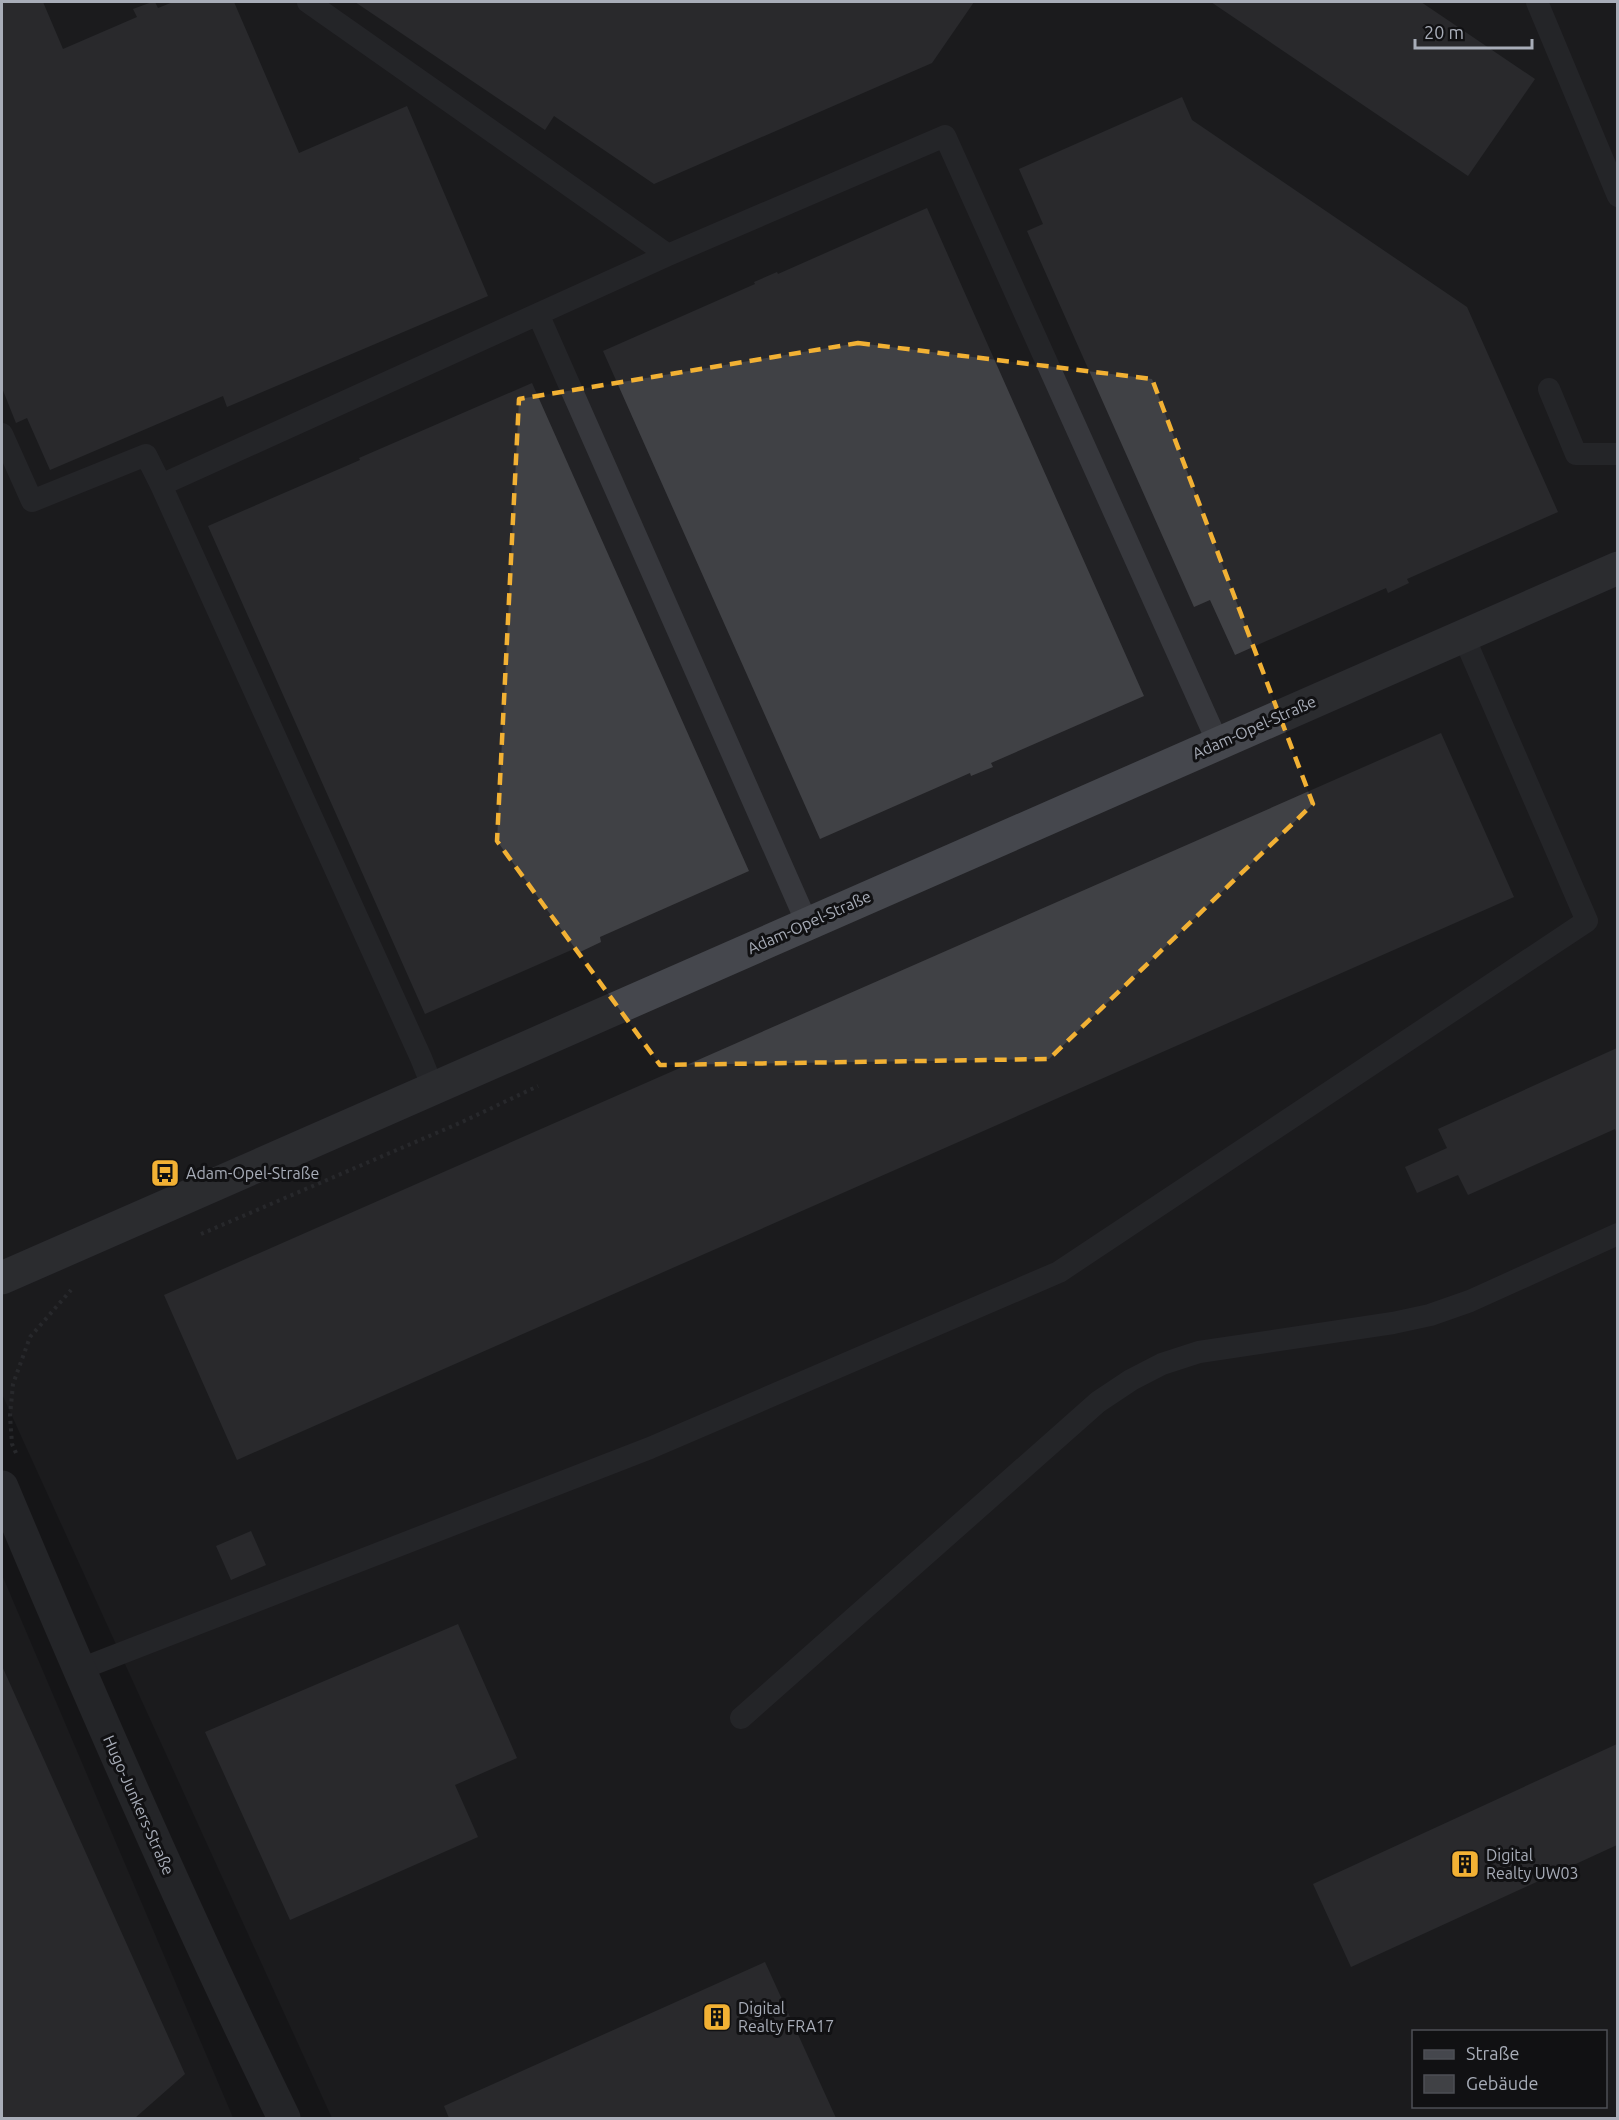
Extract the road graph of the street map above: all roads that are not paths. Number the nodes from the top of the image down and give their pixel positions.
1 (308, 2) edge
2 (1537, 2) edge
3 (1617, 196) edge
4 (669, 255) junction
5 (538, 314) junction
6 (1549, 389) dead end
7 (2, 434) edge
8 (1617, 454) edge
9 (161, 485) junction
10 (1617, 568) edge
11 (1462, 635) junction
12 (1218, 743) junction
13 (807, 923) junction
14 (433, 1088) junction
15 (1617, 1234) edge
16 (2, 1278) edge
17 (2, 1487) edge
18 (78, 1670) junction
19 (741, 1718) dead end
20 (284, 2118) edge

1 - 4 lane
2 - 3 lane
4 - 5 lane
4 - 12 lane
5 - 9 lane
5 - 13 lane
6 - 8 lane
7 - 9 lane
9 - 14 lane
10 - 11 main road, Adam-Opel-Straße
11 - 12 main road, Adam-Opel-Straße
11 - 18 lane
12 - 13 main road, Adam-Opel-Straße
13 - 14 main road, Adam-Opel-Straße
14 - 16 main road, Adam-Opel-Straße
15 - 19 lane
17 - 18 street, Hugo-Junkers-Straße
18 - 20 street, Hugo-Junkers-Straße

